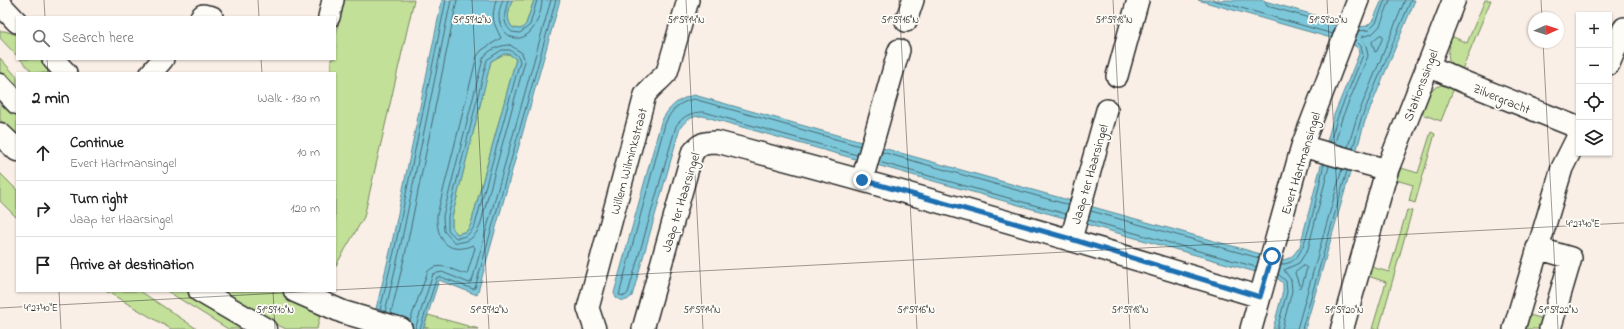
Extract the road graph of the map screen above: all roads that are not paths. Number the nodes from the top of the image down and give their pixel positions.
1 (333, 0) edge
2 (688, 0) edge
3 (913, 0) edge
4 (1138, 0) edge
5 (1454, 0) edge
6 (1352, 1) edge
7 (3, 5) edge
8 (329, 16) edge
9 (16, 21) edge
10 (906, 21) dead end
11 (1624, 28) edge
12 (899, 50) dead end
13 (1612, 57) edge
14 (54, 60) edge
15 (162, 60) edge
16 (1427, 65) junction
17 (65, 72) edge
18 (152, 72) edge
19 (1117, 76) dead end
20 (0, 85) edge
21 (16, 102) edge
22 (1107, 110) dead end
23 (1576, 127) edge
24 (0, 134) edge
25 (1576, 140) edge
26 (16, 149) edge
27 (1312, 149) junction
28 (867, 162) junction
29 (1387, 170) junction
30 (1076, 221) junction
31 (1537, 248) junction
32 (202, 292) edge
33 (297, 292) edge
34 (1260, 297) junction
35 (265, 329) edge
36 (401, 329) edge
37 (595, 329) edge
38 (643, 329) edge
39 (1251, 329) edge
40 (1342, 329) edge
41 (1514, 329) edge
42 (1550, 329) edge

1 - 8 street
2 - 37 street, Willem Wilminkstraat
3 - 10 street
4 - 19 street
5 - 16 street, Stationssingel
6 - 27 street, Evert Hartmansingel
7 - 9 street
11 - 13 street
12 - 28 street
14 - 17 street
15 - 18 street
16 - 23 street, Zilvergracht
16 - 29 street, Stationssingel
20 - 21 street
22 - 30 street, Jaap ter Haarsingel
24 - 26 street
25 - 31 street
27 - 29 street
27 - 34 street, Evert Hartmansingel
28 - 30 street, Jaap ter Haarsingel
28 - 38 street, Jaap ter Haarsingel
29 - 40 street, Stationssingel
30 - 34 street, Jaap ter Haarsingel
31 - 41 street
31 - 42 street
32 - 35 street
33 - 36 street
34 - 39 street, Evert Hartmansingel

